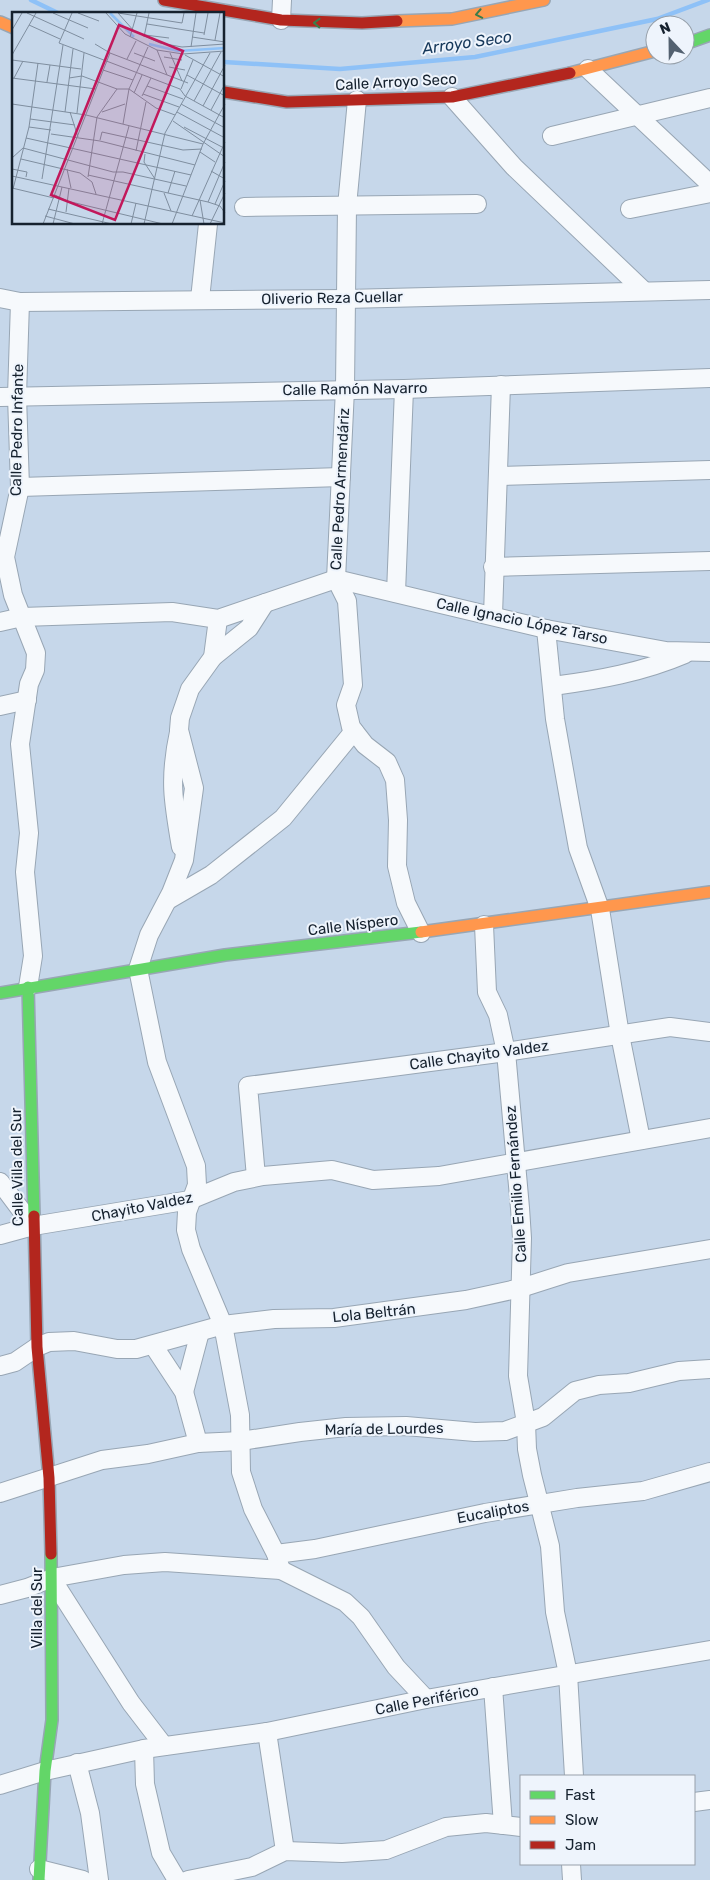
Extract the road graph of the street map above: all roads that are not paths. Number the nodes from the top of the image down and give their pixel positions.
1 (164, 0) edge
2 (282, 0) edge
3 (540, 0) edge
4 (544, 0) edge
5 (281, 20) junction
6 (0, 22) edge
7 (12, 27) edge
8 (710, 35) edge
9 (695, 40) edge
10 (645, 54) edge
11 (588, 69) junction
12 (225, 92) edge
13 (452, 97) junction
14 (710, 98) edge
15 (357, 100) junction
16 (638, 115) junction
17 (552, 136) dead end
18 (710, 184) edge
19 (710, 193) edge
20 (477, 204) dead end
21 (347, 206) junction
22 (244, 207) dead end
23 (630, 209) dead end
24 (208, 225) edge
25 (710, 290) edge
26 (644, 291) junction
27 (0, 298) edge
28 (200, 299) junction
29 (346, 300) junction
30 (20, 302) junction
31 (710, 378) edge
32 (501, 385) junction
33 (404, 388) junction
34 (345, 389) junction
35 (9, 396) edge
36 (710, 470) edge
37 (498, 476) junction
38 (341, 477) junction
39 (20, 487) junction
40 (710, 561) edge
41 (493, 567) junction
42 (336, 579) junction
43 (396, 593) junction
44 (265, 603) junction
45 (493, 615) junction
46 (22, 617) junction
47 (218, 619) junction
48 (0, 622) edge
49 (546, 629) junction
50 (710, 652) edge
51 (688, 653) junction
52 (212, 657) junction
53 (553, 686) junction
54 (27, 700) junction
55 (0, 706) edge
56 (354, 731) junction
57 (710, 892) edge
58 (168, 900) junction
59 (600, 909) junction
60 (484, 925) junction
61 (422, 932) junction
62 (138, 969) junction
63 (28, 987) junction
64 (0, 993) edge
65 (710, 1032) edge
66 (620, 1035) junction
67 (506, 1052) junction
68 (710, 1128) edge
69 (641, 1140) junction
70 (516, 1162) junction
71 (256, 1177) junction
72 (0, 1182) edge
73 (190, 1200) junction
74 (33, 1226) junction
75 (0, 1235) edge
76 (710, 1250) edge
77 (521, 1288) junction
78 (223, 1325) junction
79 (200, 1332) junction
80 (153, 1345) junction
81 (37, 1347) junction
82 (0, 1366) edge
83 (710, 1369) edge
84 (184, 1392) junction
85 (526, 1423) junction
86 (241, 1441) junction
87 (198, 1443) junction
88 (710, 1472) edge
89 (49, 1478) junction
90 (0, 1493) edge
91 (538, 1504) junction
92 (278, 1562) junction
93 (52, 1578) junction
94 (0, 1595) edge
95 (710, 1650) edge
96 (568, 1674) junction
97 (493, 1688) junction
98 (426, 1700) junction
99 (267, 1732) junction
100 (164, 1746) junction
101 (144, 1749) junction
102 (76, 1763) junction
103 (46, 1771) junction
104 (574, 1775) edge
105 (3, 1782) edge
106 (710, 1800) edge
107 (695, 1802) edge
108 (503, 1825) junction
109 (520, 1827) edge
110 (285, 1851) junction
111 (571, 1865) edge
112 (39, 1874) edge
113 (83, 1880) edge
114 (99, 1880) edge
115 (177, 1880) edge
116 (188, 1880) edge
117 (572, 1880) edge

1 - 5 street
2 - 5 street
3 - 4 street
3 -> 5 street
6 - 7 street
8 - 9 street
10 - 11 street, Calle Arroyo Seco
11 - 13 street, Calle Arroyo Seco
11 - 16 street
12 - 15 street, Calle Arroyo Seco
13 - 15 street, Calle Arroyo Seco
13 - 26 street
14 - 16 street
15 - 21 street, Calle Pedro Armendáriz
16 - 17 street
16 - 18 street
19 - 23 street
20 - 21 street
21 - 22 street
21 - 29 street, Calle Pedro Armendáriz
24 - 28 street
25 - 26 street, Oliverio Reza Cuellar
26 - 29 street, Oliverio Reza Cuellar
27 - 30 street, Oliverio Reza Cuellar
28 - 29 street, Oliverio Reza Cuellar
28 - 30 street, Oliverio Reza Cuellar
29 - 34 street, Calle Pedro Armendáriz
30 - 35 street, Calle Pedro Infante
31 - 32 street, Calle Ramón Navarro
32 - 33 street, Calle Ramón Navarro
32 - 37 street
33 - 34 street, Calle Ramón Navarro
33 - 43 street
34 - 35 street, Calle Ramón Navarro
34 - 38 street, Calle Pedro Armendáriz
35 - 39 street, Calle Pedro Infante
36 - 37 street
37 - 41 street
38 - 39 street
38 - 42 street, Calle Pedro Armendáriz
39 - 46 street, Calle Pedro Infante
40 - 41 street
41 - 45 street
42 - 43 street, Calle Ignacio López Tarso
42 - 44 street
42 - 56 street
43 - 45 street, Calle Ignacio López Tarso
44 - 47 street
44 - 52 street
45 - 49 street, Calle Ignacio López Tarso
46 - 47 street
46 - 48 street
46 - 54 street, Calle Pedro Infante
47 - 52 street
49 - 51 street, Calle Ignacio López Tarso
49 - 53 street
50 - 51 street, Calle Ignacio López Tarso
51 - 53 street
52 - 58 street
53 - 59 street
54 - 55 street
54 - 63 street, Calle Pedro Infante
56 - 58 street
56 - 61 street
57 - 59 street, Calle Níspero
58 - 62 street
59 - 60 street, Calle Níspero
59 - 66 street
60 - 61 street, Calle Níspero
60 - 67 street, Calle Emilio Fernández
61 - 62 street, Calle Níspero
62 - 63 street, Calle Níspero
62 - 73 street
63 - 64 street, Calle Níspero
63 - 74 street, Calle Villa del Sur
65 - 66 street, Calle Chayito Valdez
66 - 67 street, Calle Chayito Valdez
66 - 69 street
67 - 70 street, Calle Emilio Fernández
67 - 71 street, Calle Chayito Valdez
68 - 69 street
69 - 70 street
70 - 71 street, Chayito Valdez
70 - 77 street, Calle Emilio Fernández
71 - 73 street, Chayito Valdez
72 - 74 street
73 - 74 street, Chayito Valdez
73 - 78 street
74 - 75 street, Chayito Valdez
74 - 81 street, Calle Villa del Sur
76 - 77 street, Lola Beltrán
77 - 78 street, Lola Beltrán
77 - 85 street, Calle Emilio Fernández
78 - 79 street, Lola Beltrán
78 - 86 street
79 - 80 street, Lola Beltrán
79 - 84 street
80 - 81 street, Lola Beltrán
80 - 84 street
81 - 82 street
81 - 89 street, Villa del Sur
83 - 85 street, María de Lourdes
84 - 87 street
85 - 86 street, María de Lourdes
85 - 91 street, Calle Emilio Fernández
86 - 87 street, María de Lourdes
86 - 92 street
87 - 89 street, María de Lourdes
88 - 91 street, Eucaliptos
89 - 90 street, María de Lourdes
89 - 93 street, Villa del Sur
91 - 92 street, Eucaliptos
91 - 96 street, Calle Emilio Fernández
92 - 93 street, Eucaliptos
92 - 98 street
93 - 94 street, Eucaliptos
93 - 100 street
93 - 103 street, Villa del Sur
95 - 96 street, Calle Periférico
96 - 97 street, Calle Periférico
96 - 104 street
97 - 98 street, Calle Periférico
97 - 108 street
98 - 99 street, Calle Periférico
99 - 100 street, Calle Periférico
99 - 110 street
100 - 101 street, Calle Periférico
101 - 102 street, Calle Periférico
101 - 115 street
102 - 103 street, Calle Periférico
102 - 114 street
103 - 105 street, Calle Periférico
103 - 112 street, Villa del Sur
106 - 107 street
108 - 109 street
108 - 110 street
110 - 116 street
111 - 117 street
112 - 113 street

